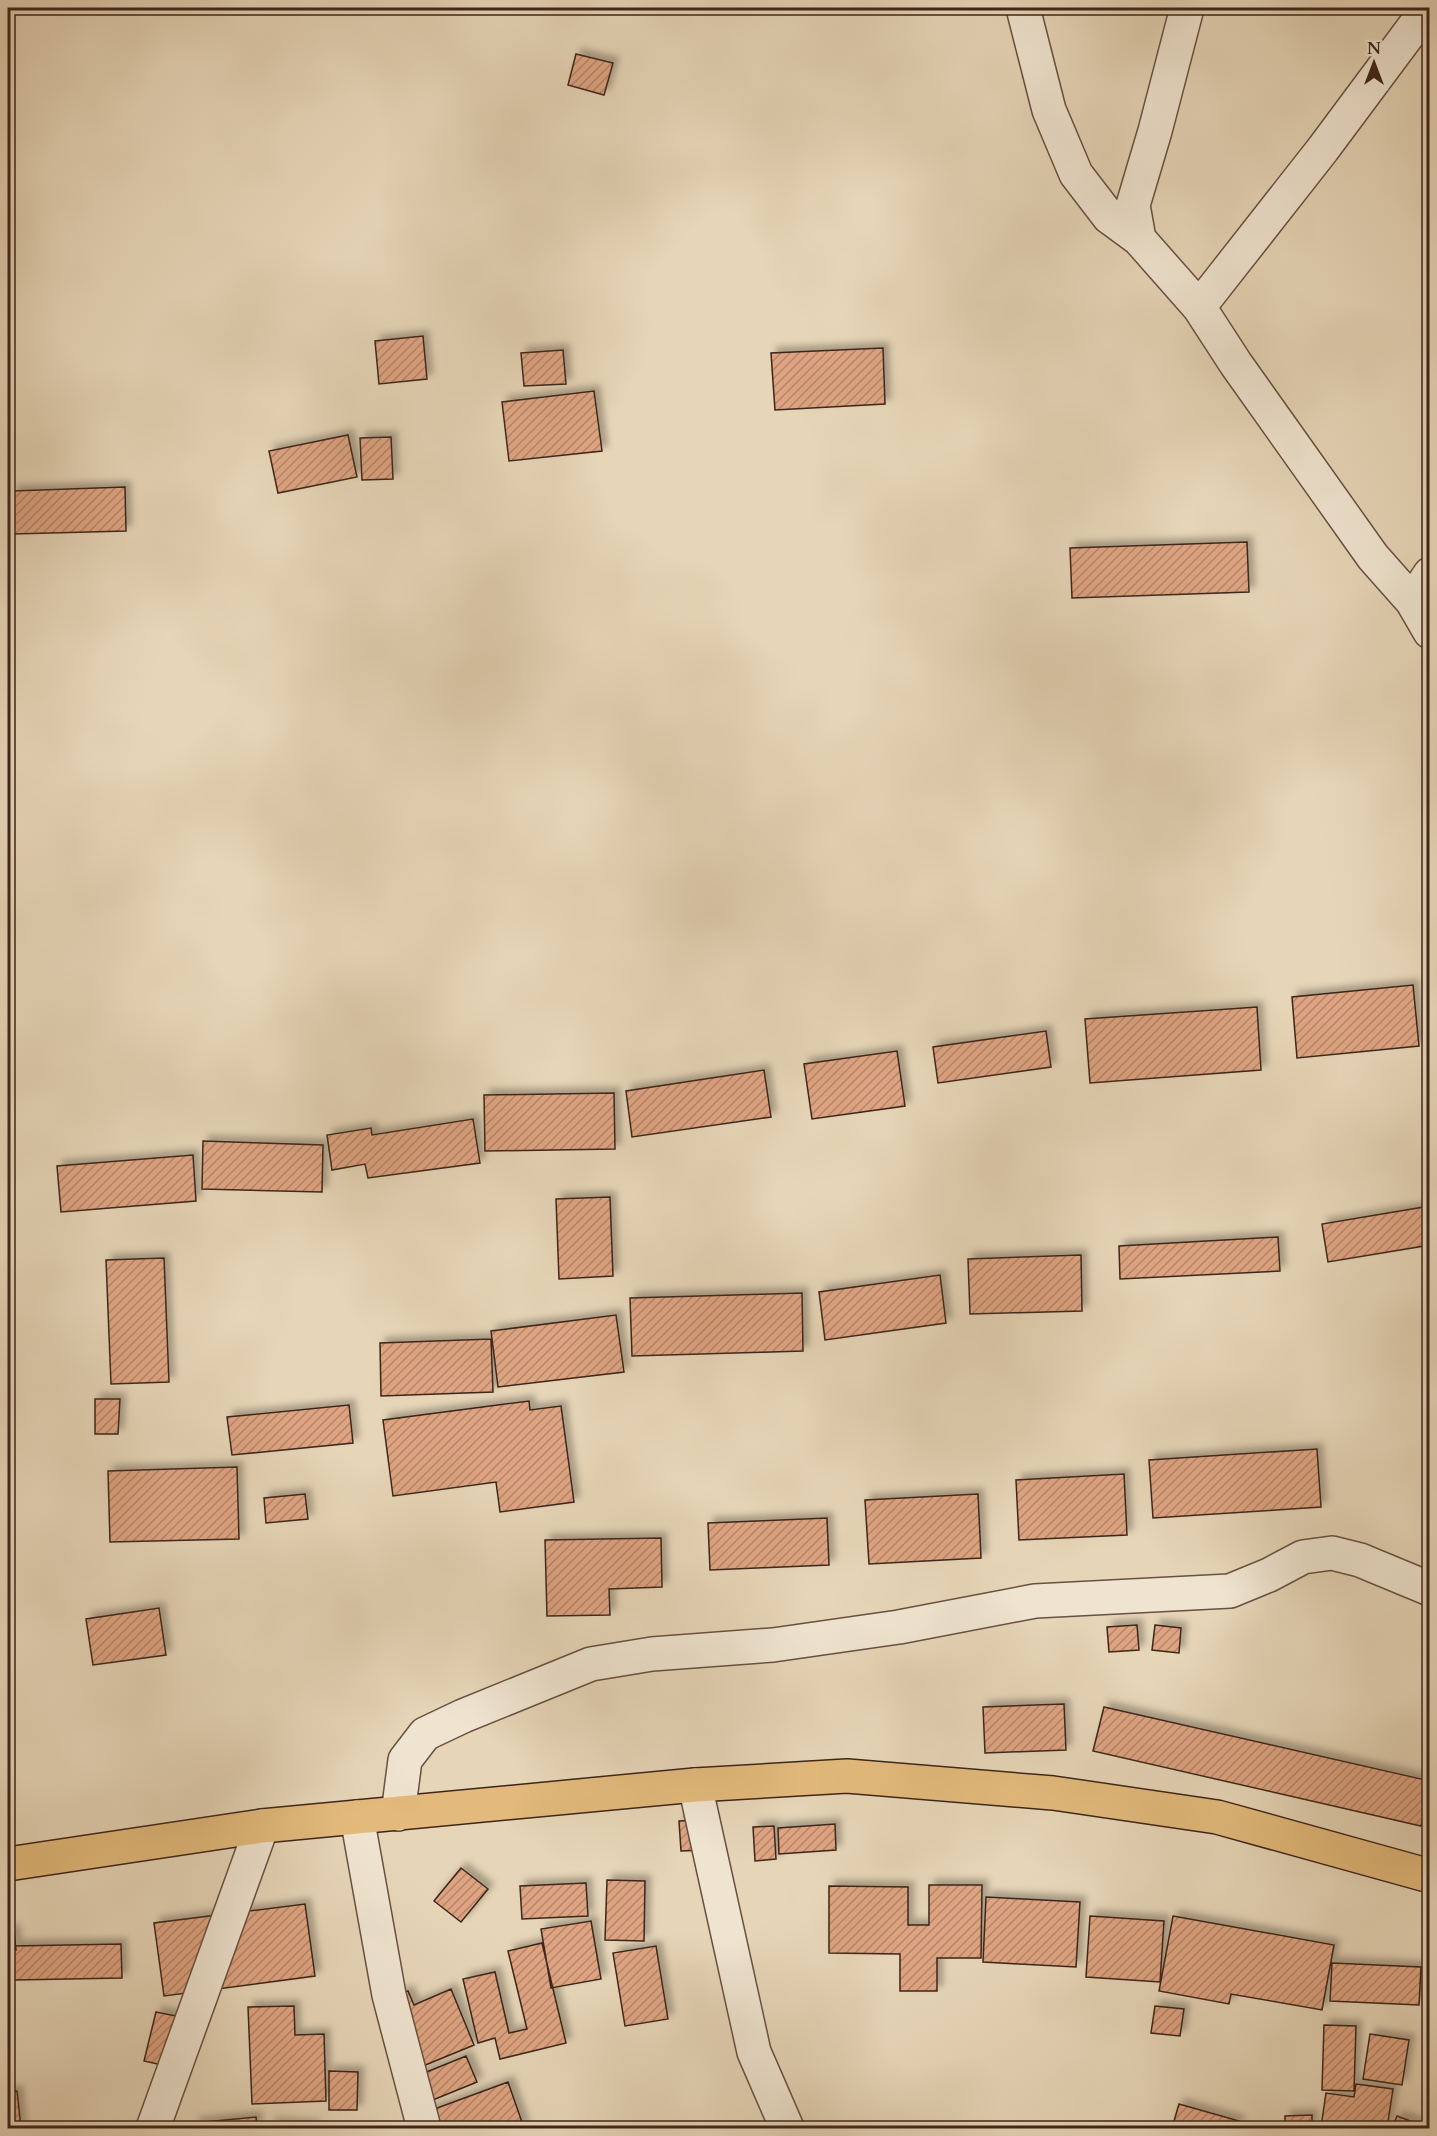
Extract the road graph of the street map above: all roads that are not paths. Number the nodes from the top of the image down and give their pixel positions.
1 (1023, 8) edge
2 (1187, 8) edge
3 (1428, 8) edge
4 (1139, 239) junction
5 (1199, 307) junction
6 (1421, 587) edge
7 (1430, 632) edge
8 (1430, 1589) edge
9 (695, 1785) junction
10 (398, 1814) junction
11 (357, 1817) junction
12 (262, 1826) junction
13 (8, 1864) edge
14 (1430, 1876) edge
15 (153, 2128) edge
16 (424, 2128) edge
17 (787, 2128) edge

1 - 4 street
2 - 4 street
3 - 5 street
4 - 5 street
5 - 6 street
6 - 7 street
8 - 10 street
9 - 10 main road
9 - 14 main road
9 - 17 street
10 - 11 main road
11 - 12 main road
11 - 16 street
12 - 13 main road
12 - 15 street

